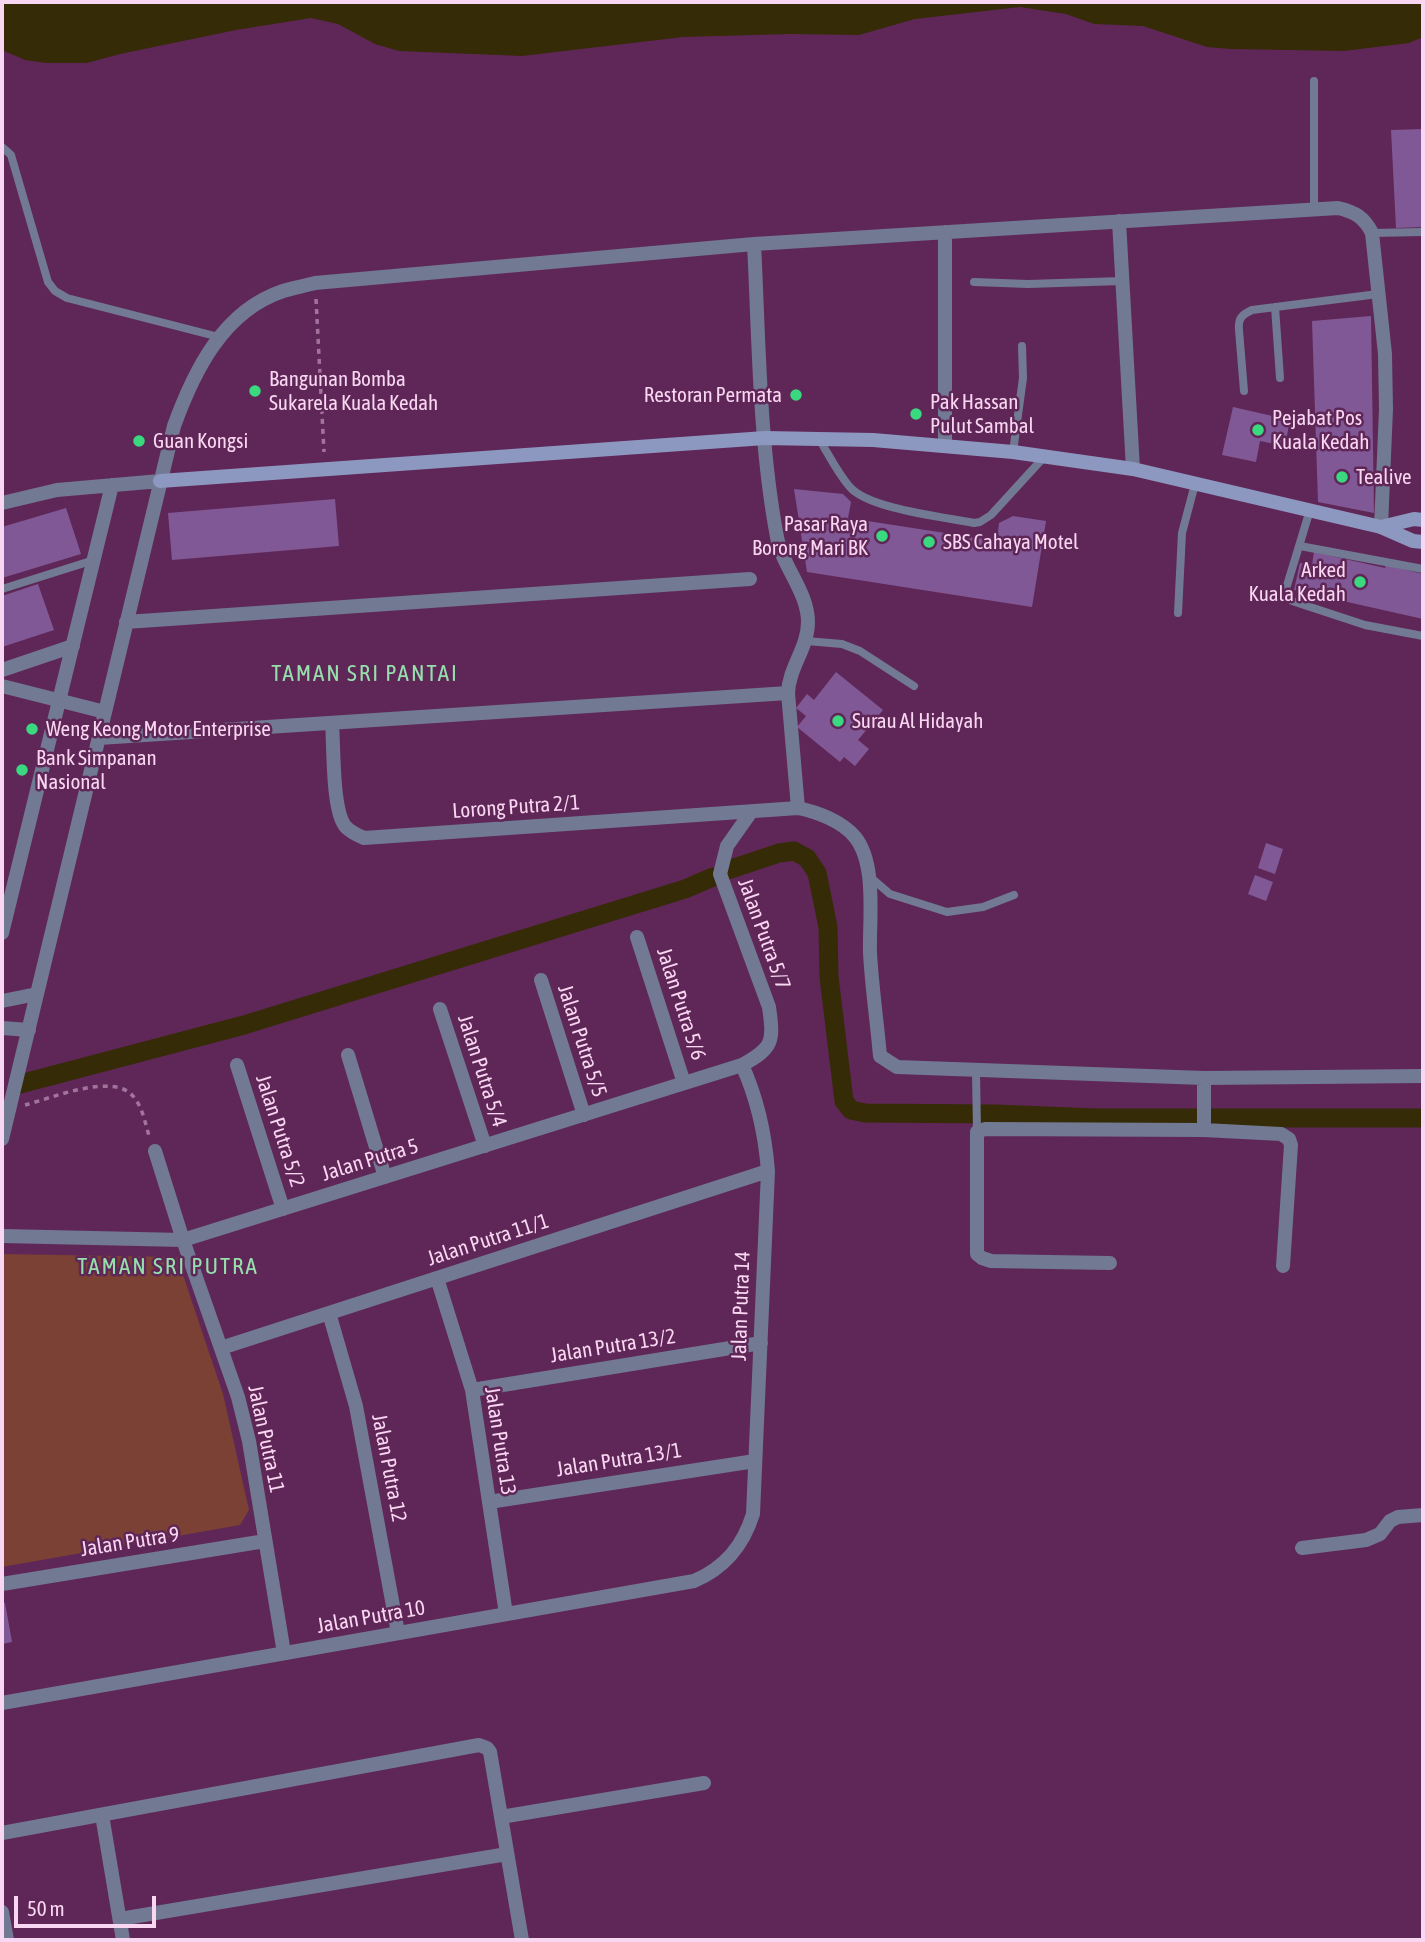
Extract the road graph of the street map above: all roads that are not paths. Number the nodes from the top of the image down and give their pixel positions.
1 (1314, 81) dead end
2 (2, 147) edge
3 (1314, 209) junction
4 (1119, 221) junction
5 (945, 232) junction
6 (1372, 233) junction
7 (1422, 233) edge
8 (754, 244) junction
9 (1122, 281) junction
10 (974, 282) dead end
11 (1378, 294) junction
12 (1275, 307) junction
13 (219, 337) junction
14 (1022, 346) dead end
15 (1280, 377) dead end
16 (1244, 391) dead end
17 (765, 438) junction
18 (818, 438) junction
19 (945, 445) junction
20 (1013, 452) junction
21 (1045, 456) junction
22 (1133, 469) junction
23 (160, 481) junction
24 (1195, 484) junction
25 (112, 485) junction
26 (2, 503) edge
27 (1310, 510) junction
28 (1423, 520) edge
29 (1381, 527) junction
30 (1423, 542) edge
31 (1300, 546) junction
32 (94, 560) junction
33 (1423, 569) edge
34 (750, 579) dead end
35 (2, 589) edge
36 (1178, 613) dead end
37 (126, 622) junction
38 (1423, 636) edge
39 (806, 641) junction
40 (72, 646) junction
41 (2, 670) edge
42 (2, 686) edge
43 (914, 687) dead end
44 (788, 692) junction
45 (59, 701) junction
46 (105, 712) junction
47 (332, 724) junction
48 (99, 738) junction
49 (798, 808) junction
50 (751, 812) junction
51 (869, 876) junction
52 (1014, 895) dead end
53 (2, 933) edge
54 (638, 937) dead end
55 (541, 980) dead end
56 (37, 994) junction
57 (2, 1001) edge
58 (440, 1009) dead end
59 (2, 1028) edge
60 (29, 1030) junction
61 (348, 1055) dead end
62 (237, 1065) dead end
63 (742, 1065) junction
64 (976, 1071) junction
65 (1423, 1076) edge
66 (1204, 1078) junction
67 (684, 1083) junction
68 (584, 1115) junction
69 (1205, 1122) junction
70 (977, 1125) junction
71 (2, 1139) edge
72 (485, 1146) junction
73 (155, 1151) road end
74 (768, 1171) junction
75 (385, 1177) junction
76 (283, 1209) junction
77 (2, 1236) edge
78 (183, 1240) junction
79 (1110, 1263) dead end
80 (1283, 1266) dead end
81 (437, 1278) junction
82 (329, 1313) junction
83 (761, 1343) junction
84 (220, 1348) junction
85 (472, 1390) junction
86 (755, 1461) junction
87 (489, 1502) junction
88 (1423, 1516) edge
89 (265, 1541) junction
90 (1301, 1548) dead end
91 (738, 1549) joint
92 (2, 1584) edge
93 (506, 1614) junction
94 (398, 1633) junction
95 (284, 1653) junction
96 (2, 1703) edge
97 (704, 1783) dead end
98 (102, 1815) junction
99 (501, 1817) junction
100 (2, 1833) edge
101 (507, 1854) junction
102 (2, 1912) edge
103 (120, 1919) junction
104 (6, 1940) edge
105 (123, 1940) edge
106 (522, 1940) edge

1 - 3 lane
2 - 13 lane
3 - 4 street
3 - 6 street
4 - 5 street
4 - 9 street
5 - 8 street
5 - 19 street
6 - 7 lane
6 - 11 street
8 - 13 street
8 - 17 street
9 - 10 lane
9 - 22 street
11 - 12 lane
11 - 29 street
12 - 15 lane
12 - 16 lane
13 - 23 street
14 - 20 lane
17 - 18 main road
17 - 23 main road
17 - 39 street
18 - 19 main road
18 - 21 lane
19 - 20 main road
20 - 21 main road
21 - 22 main road
22 - 24 main road
23 - 25 street
23 - 37 street
24 - 27 main road
24 - 36 lane
25 - 26 street
25 - 32 street
27 - 29 main road
27 - 31 lane
28 - 29 main road
29 - 30 main road
31 - 33 lane
31 - 38 lane
32 - 35 lane
32 - 40 street
34 - 37 street
37 - 46 street
39 - 43 lane
39 - 44 street
40 - 41 street
40 - 45 street
42 - 45 street
44 - 47 street
44 - 49 street
45 - 46 street
45 - 53 street
46 - 48 street
47 - 48 street
47 - 50 street, Lorong Putra 2/1
48 - 56 street
49 - 50 street, Lorong Putra 2/1
49 - 51 street
50 - 63 street, Jalan Putra 5/7
51 - 52 lane
51 - 64 street
54 - 67 street, Jalan Putra 5/6
55 - 68 street, Jalan Putra 5/5
56 - 57 street
56 - 60 street
58 - 72 street, Jalan Putra 5/4
59 - 60 street
60 - 71 street
61 - 75 street
62 - 76 street, Jalan Putra 5/2
63 - 67 street, Jalan Putra 5
63 - 74 street, Jalan Putra 14
64 - 66 street
64 - 70 lane
65 - 66 street
66 - 69 street
67 - 68 street, Jalan Putra 5
68 - 72 street, Jalan Putra 5
69 - 70 street
69 - 80 street
70 - 79 street
72 - 75 street, Jalan Putra 5
73 - 78 street, Jalan Putra 11
74 - 81 street, Jalan Putra 11/1
74 - 83 street, Jalan Putra 14
75 - 76 street, Jalan Putra 5
76 - 78 street, Jalan Putra 5
77 - 78 street, Jalan Putra 5
78 - 84 street, Jalan Putra 11
81 - 82 street, Jalan Putra 11/1
81 - 85 street, Jalan Putra 13
82 - 84 street, Jalan Putra 11/1
82 - 94 street, Jalan Putra 12
83 - 85 street, Jalan Putra 13/2
83 - 86 street, Jalan Putra 14
84 - 89 street, Jalan Putra 11
85 - 87 street, Jalan Putra 13
86 - 87 street, Jalan Putra 13/1
86 - 91 street, Jalan Putra 14
87 - 93 street, Jalan Putra 13
88 - 90 street
89 - 92 street, Jalan Putra 9
89 - 95 street, Jalan Putra 11
91 - 93 street, Jalan Putra 10
93 - 94 street, Jalan Putra 10
94 - 95 street, Jalan Putra 10
95 - 96 street, Jalan Putra 10
97 - 99 street
98 - 99 street
98 - 100 street
98 - 103 street
99 - 101 street
101 - 103 street
101 - 106 street
102 - 104 street
103 - 105 street

